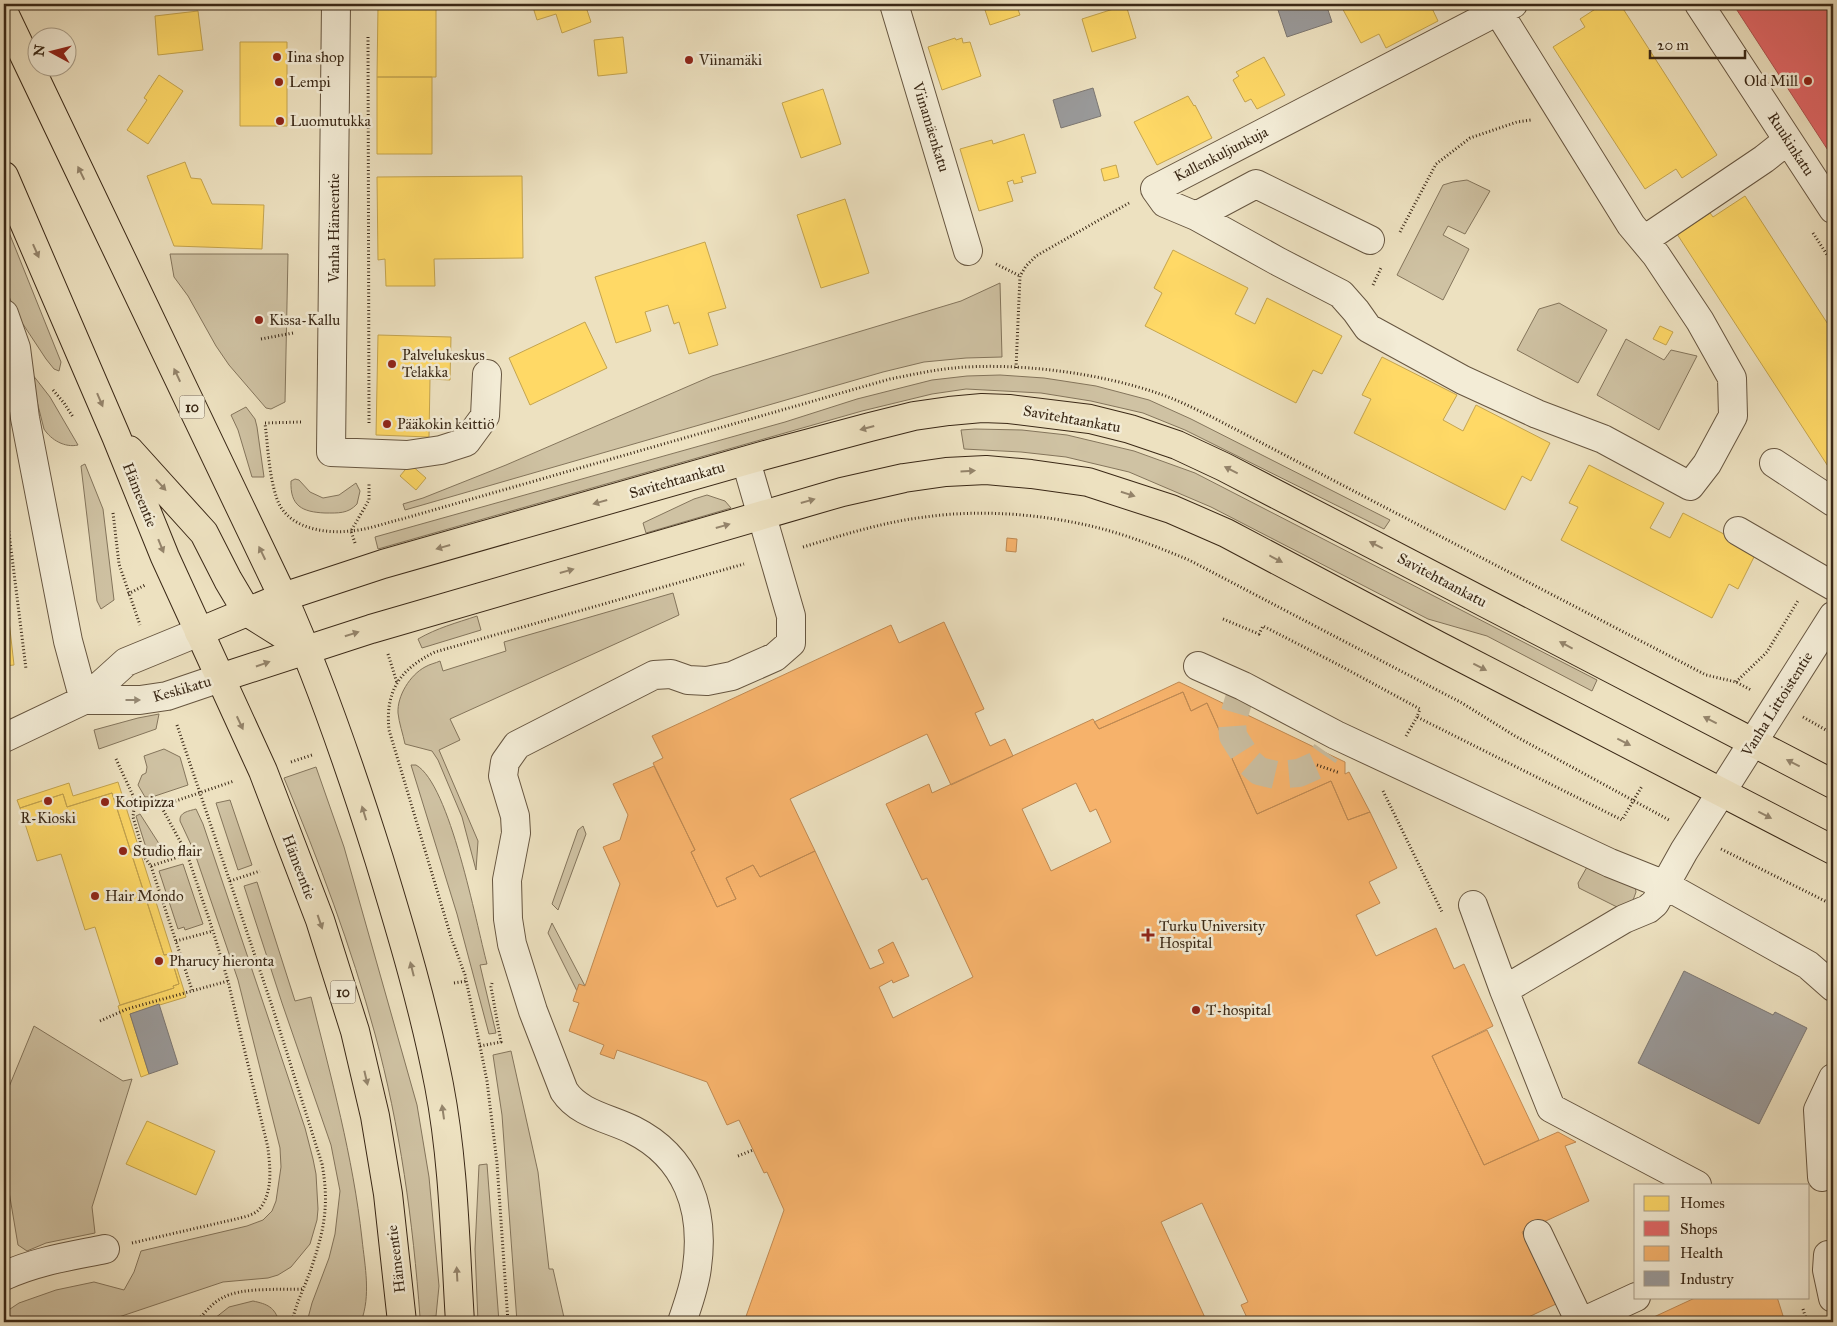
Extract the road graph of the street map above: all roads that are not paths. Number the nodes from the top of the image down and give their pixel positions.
1 (15, 4) edge
2 (336, 4) edge
3 (894, 4) edge
4 (1699, 4) edge
5 (1506, 7) edge
6 (8, 22) edge
7 (1788, 140) junction
8 (4, 176) edge
9 (1833, 209) edge
10 (1196, 216) junction
11 (1370, 240) dead end
12 (1644, 240) junction
13 (968, 251) dead end
14 (4, 314) edge
15 (487, 374) dead end
16 (116, 436) junction
17 (746, 461) junction
18 (1774, 463) dead end
19 (1833, 502) edge
20 (762, 514) junction
21 (1738, 531) dead end
22 (1824, 580) edge
23 (283, 597) junction
24 (248, 612) junction
25 (1833, 616) edge
26 (199, 632) junction
27 (306, 649) junction
28 (1198, 666) dead end
29 (220, 678) junction
30 (84, 700) junction
31 (4, 738) edge
32 (1753, 743) junction
33 (1833, 784) edge
34 (1722, 793) junction
35 (1833, 850) edge
36 (1665, 885) junction
37 (1474, 905) road end
38 (1833, 987) edge
39 (1504, 990) junction
40 (1833, 1078) edge
41 (1821, 1179) edge
42 (1695, 1184) edge
43 (1538, 1234) dead end
44 (105, 1249) road end
45 (1823, 1252) edge
46 (4, 1276) edge
47 (1634, 1298) edge
48 (1833, 1298) edge
49 (402, 1322) edge
50 (460, 1322) edge
51 (682, 1322) edge
52 (1581, 1322) edge

1 - 6 street
2 - 15 street, Vanha Hämeentie
3 - 13 street, Viinamäenkatu
4 - 7 street, Ruukinkatu
5 - 10 street, Kallenkuljunkuja
5 - 12 street
23 -> 6 main road, 10
7 - 9 street, Ruukinkatu
7 - 12 street
8 -> 16 main road, Hämeentie / 10
10 - 11 street
10 - 12 street
14 - 30 street
16 -> 24 main road, Hämeentie
16 -> 26 main road, Hämeentie / 10
17 - 20 street
17 -> 23 main road, Savitehtaankatu
32 -> 17 main road, Savitehtaankatu
18 - 19 street
27 -> 20 main road
20 -> 34 main road
20 - 51 street
21 - 22 street
23 - 24 main road, Savitehtaankatu
23 - 27 main road, 10
24 - 26 main road, Savitehtaankatu
24 - 27 main road, Hämeentie
25 - 32 street, Vanha Littoistentie
26 - 29 main road, Hämeentie / 10
26 - 30 street, Keskikatu
29 -> 27 main road
50 -> 27 main road, 10
28 - 36 street
30 -> 29 street, Keskikatu
29 -> 49 main road, Hämeentie / 10
30 - 31 street, Keskikatu
33 -> 32 main road, Savitehtaankatu
32 - 34 street, Vanha Littoistentie
34 -> 35 main road
34 - 36 street, Vanha Littoistentie
36 - 38 street
36 - 39 street, Vanha Littoistentie
37 - 39 street
39 - 42 street
40 - 41 street
43 - 52 street
44 - 46 street
45 - 48 street
47 - 52 street

